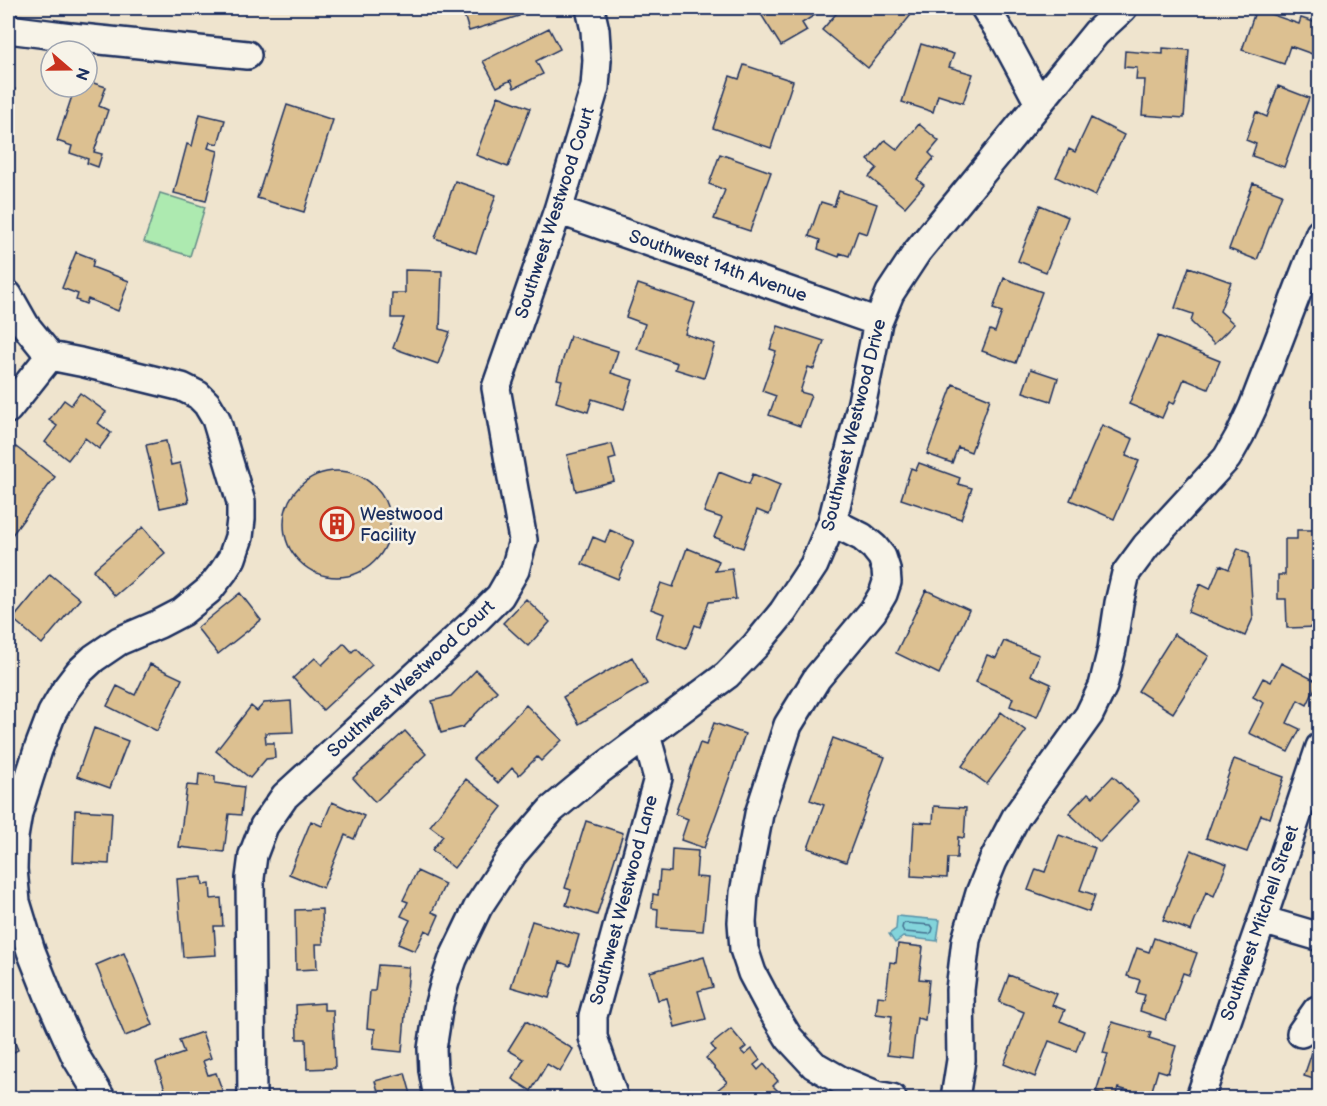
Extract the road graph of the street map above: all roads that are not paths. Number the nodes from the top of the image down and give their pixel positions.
1 (590, 8) edge
2 (985, 8) edge
3 (1123, 8) edge
4 (8, 29) edge
5 (247, 55) dead end
6 (1038, 103) junction
7 (558, 210) junction
8 (1320, 233) edge
9 (8, 295) edge
10 (878, 322) junction
11 (50, 356) junction
12 (8, 410) edge
13 (832, 522) junction
14 (646, 735) junction
15 (1320, 747) edge
16 (1262, 920) junction
17 (1320, 937) edge
18 (1320, 1009) edge
19 (1301, 1033) dead end
20 (101, 1098) edge
21 (252, 1098) edge
22 (438, 1098) edge
23 (614, 1098) edge
24 (892, 1098) edge
25 (955, 1098) edge
26 (1200, 1098) edge

1 - 7 street, Southwest Westwood Court
2 - 6 street
3 - 6 street, Southwest Westwood Drive
4 - 5 street
6 - 10 street, Southwest Westwood Drive
7 - 10 street, Southwest 14th Avenue
7 - 21 street, Southwest Westwood Court
8 - 25 street
9 - 11 street
10 - 13 street, Southwest Westwood Drive
11 - 12 street
11 - 20 street
13 - 14 street, Southwest Westwood Drive
13 - 24 street
14 - 22 street, Southwest Westwood Drive
14 - 23 street, Southwest Westwood Lane
15 - 16 street, Southwest Mitchell Street
16 - 17 street
16 - 26 street, Southwest Mitchell Street
18 - 19 street

